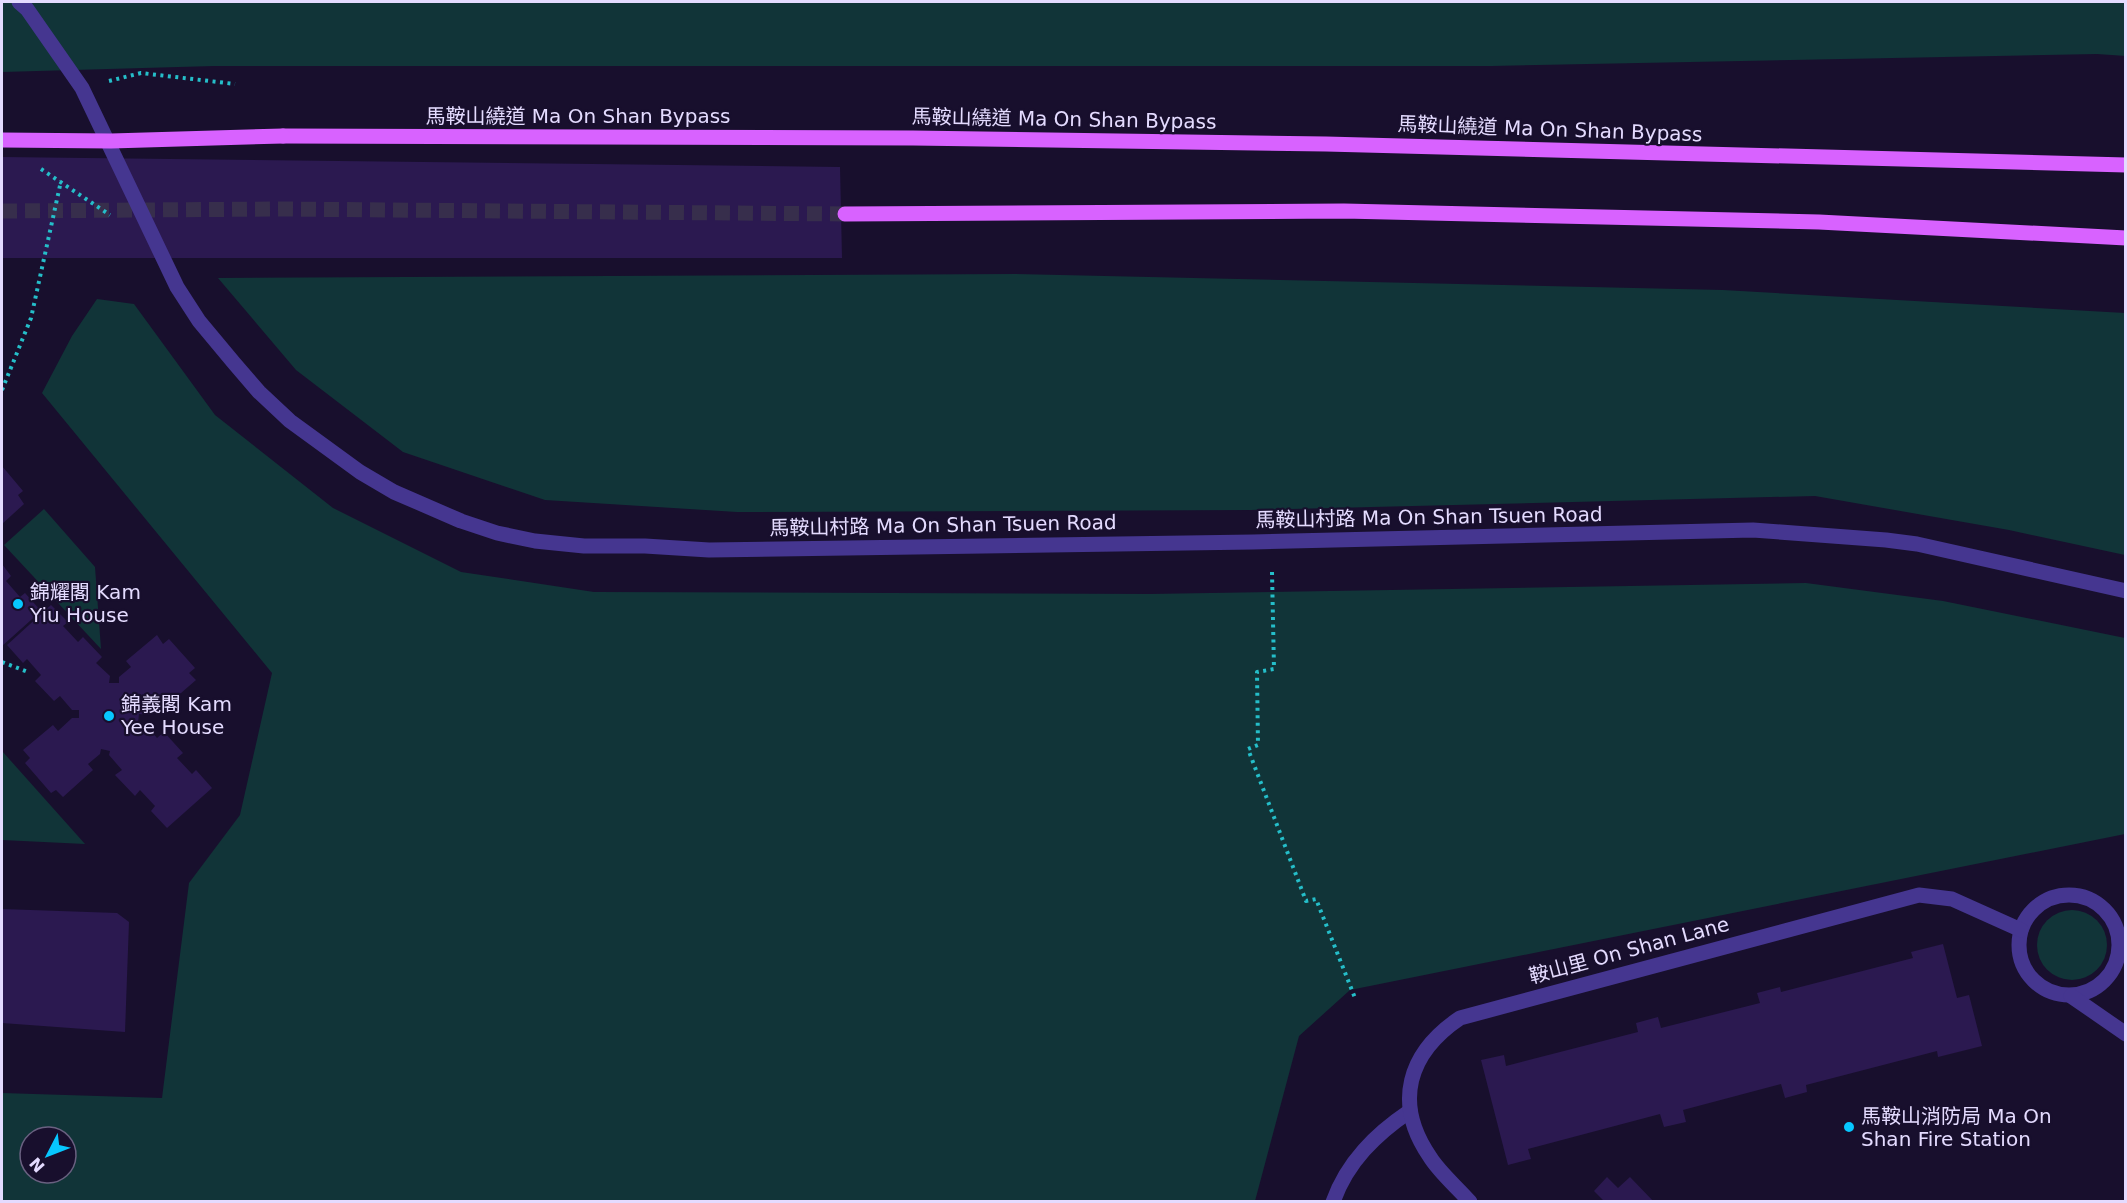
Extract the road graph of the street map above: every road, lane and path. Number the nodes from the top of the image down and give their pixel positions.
1 (19, 2) edge
2 (236, 84) dead end
3 (82, 87) junction
4 (2, 140) edge
5 (35, 165) dead end
6 (2126, 165) edge
7 (61, 181) junction
8 (845, 214) tunnel mouth
9 (116, 221) dead end
10 (2126, 238) edge
11 (2, 390) edge
12 (1272, 572) dead end
13 (2126, 591) edge
14 (2, 662) edge
15 (28, 672) dead end
16 (2121, 923) edge
17 (2021, 930) junction
18 (2071, 996) junction
19 (1354, 998) dead end
20 (2126, 1034) edge
21 (1410, 1110) junction
22 (1333, 1202) edge
23 (1470, 1202) edge

1 - 3 street, 馬鞍山村路 Ma On Shan Tsuen Road
2 - 3 path
3 - 13 street, 馬鞍山村路 Ma On Shan Tsuen Road
4 - 6 main road, 馬鞍山繞道 Ma On Shan Bypass, bridge
5 - 7 path
7 - 9 path
7 - 11 path
8 - 10 main road
12 - 19 path
14 - 15 path
16 - 17 street
16 - 18 street
17 - 18 street
17 - 21 street, 鞍山里 On Shan Lane
18 - 20 street
21 - 22 street
21 - 23 street, 鞍山里 On Shan Lane

